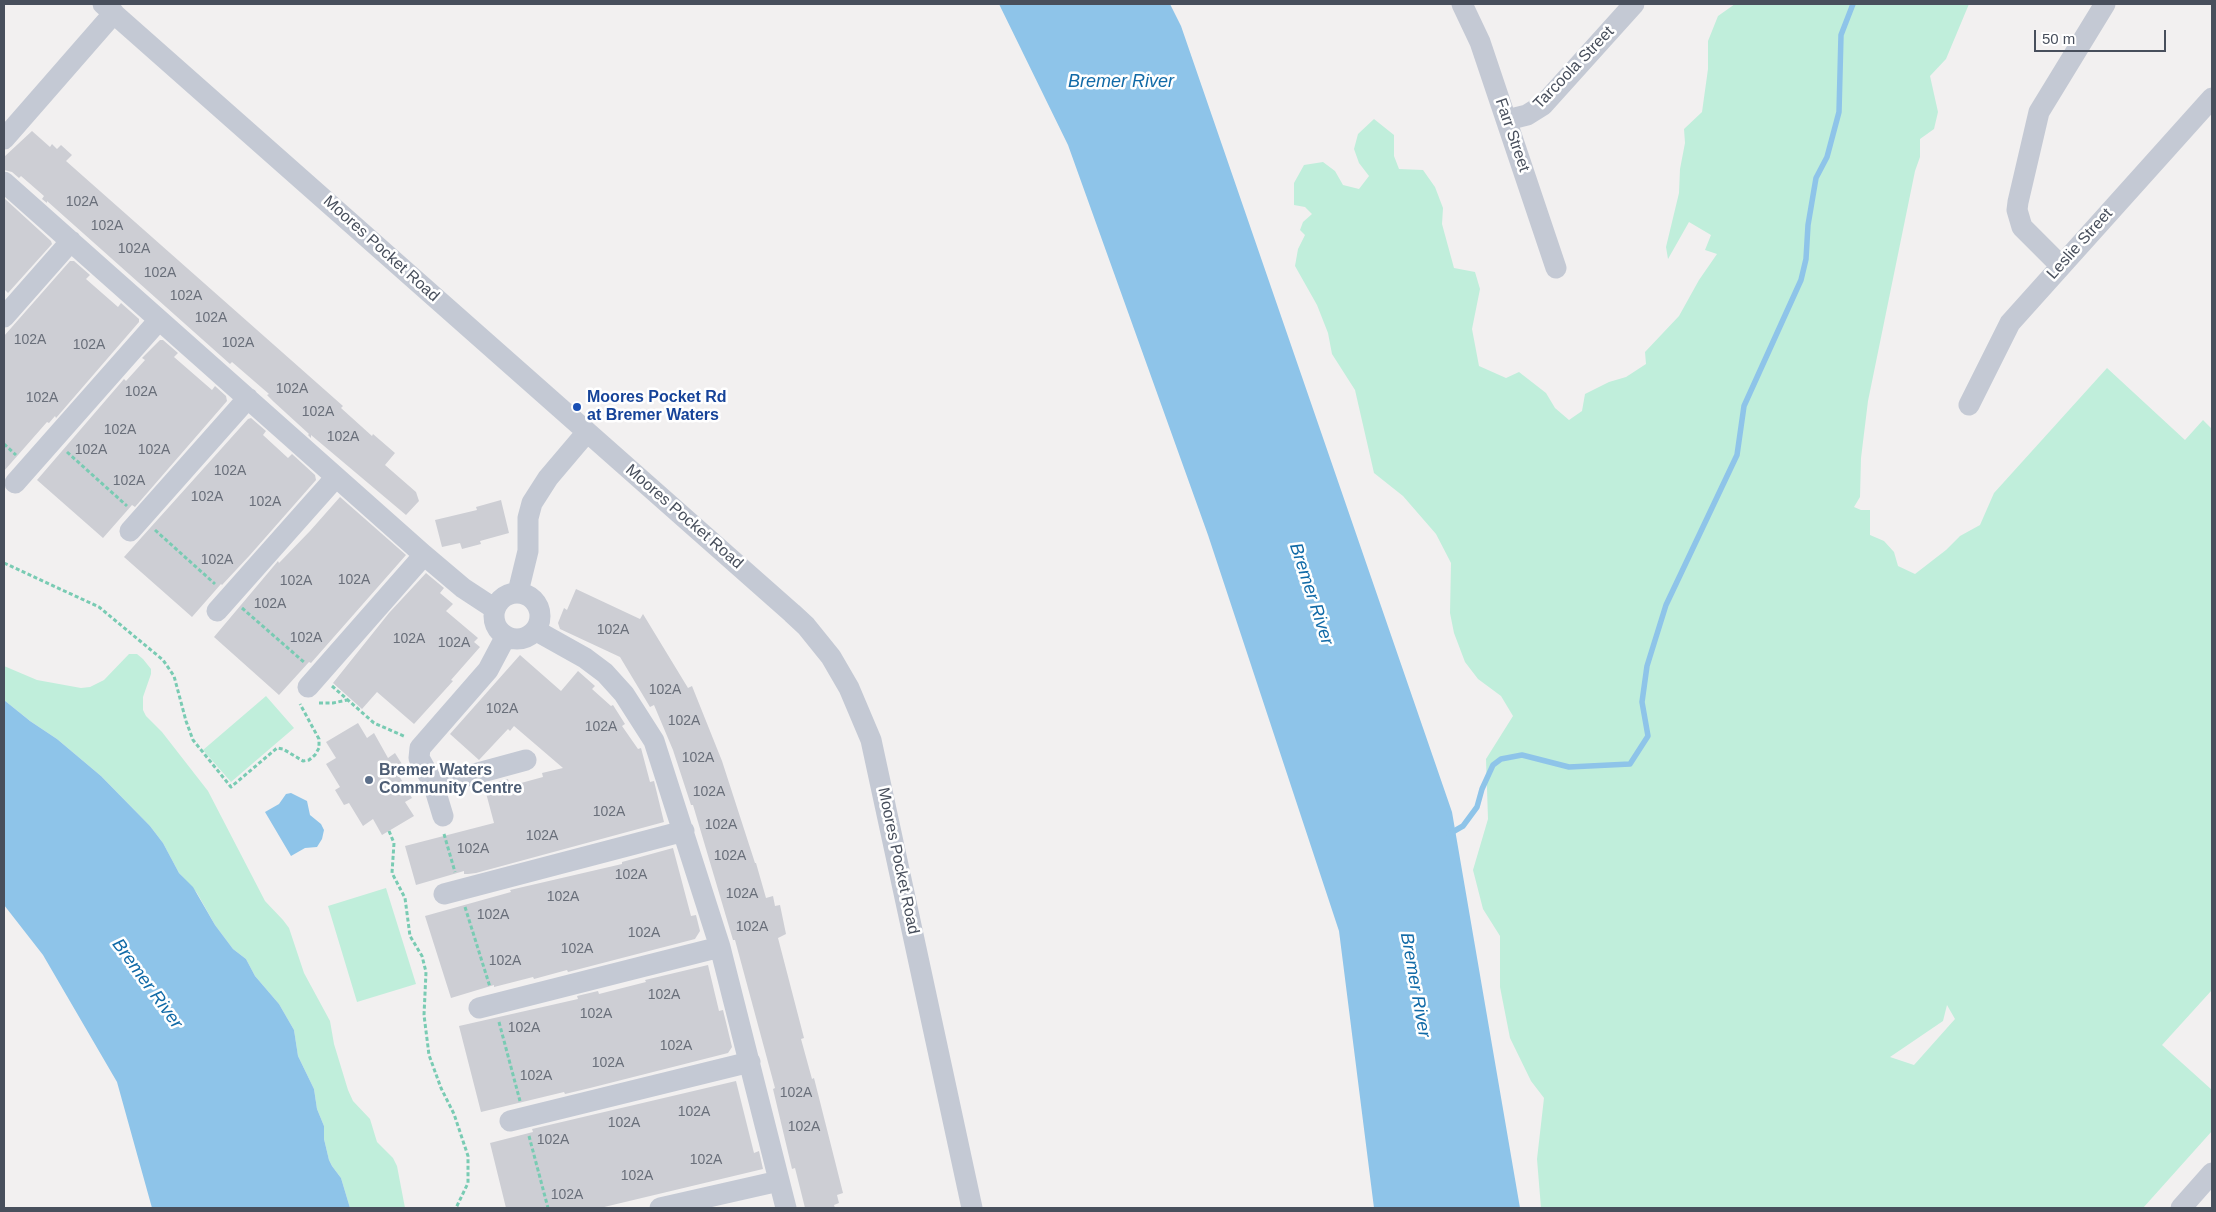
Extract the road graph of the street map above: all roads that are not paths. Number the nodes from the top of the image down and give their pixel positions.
1 (1462, 4) edge
2 (1634, 4) edge
3 (2105, 4) edge
4 (108, 8) edge
5 (2212, 98) edge
6 (1507, 120) junction
7 (4, 139) edge
8 (4, 182) edge
9 (71, 242) junction
10 (2061, 266) junction
11 (1556, 268) dead end
12 (4, 317) edge
13 (159, 320) junction
14 (248, 398) junction
15 (1969, 405) dead end
16 (587, 432) junction
17 (336, 476) junction
18 (15, 483) dead end
19 (136, 524) road end
20 (424, 555) junction
21 (518, 592) junction
22 (224, 604) road end
23 (495, 609) junction
24 (535, 630) junction
25 (506, 636) junction
26 (312, 688) road end
27 (526, 760) dead end
28 (434, 785) junction
29 (443, 816) dead end
30 (684, 831) junction
31 (444, 894) dead end
32 (720, 947) junction
33 (479, 1008) dead end
34 (750, 1062) junction
35 (510, 1121) dead end
36 (2212, 1173) edge
37 (779, 1181) junction
38 (660, 1208) edge
39 (786, 1208) edge
40 (972, 1208) edge
41 (2181, 1208) edge

1 - 6 street, Farr Street
2 - 6 street, Tarcoola Street
3 - 10 street
4 - 7 street
4 - 16 street, Moores Pocket Road
5 - 10 street, Leslie Street
6 - 11 street, Farr Street
8 - 9 street
9 - 12 street
9 - 13 street
10 - 15 street, Leslie Street
13 - 14 street
13 - 18 street
14 - 17 street
14 - 19 street
16 - 21 street
16 - 40 street, Moores Pocket Road
17 - 20 street
17 - 22 street
20 - 23 street
20 - 26 street
21 - 23 street
21 - 24 street
23 - 25 street
24 - 25 street
24 - 30 street
25 - 28 street
27 - 28 street
28 - 29 street
30 - 31 street
30 - 32 street
32 - 33 street
32 - 34 street
34 - 35 street
34 - 37 street
36 - 41 street
37 - 38 street
37 - 39 street

